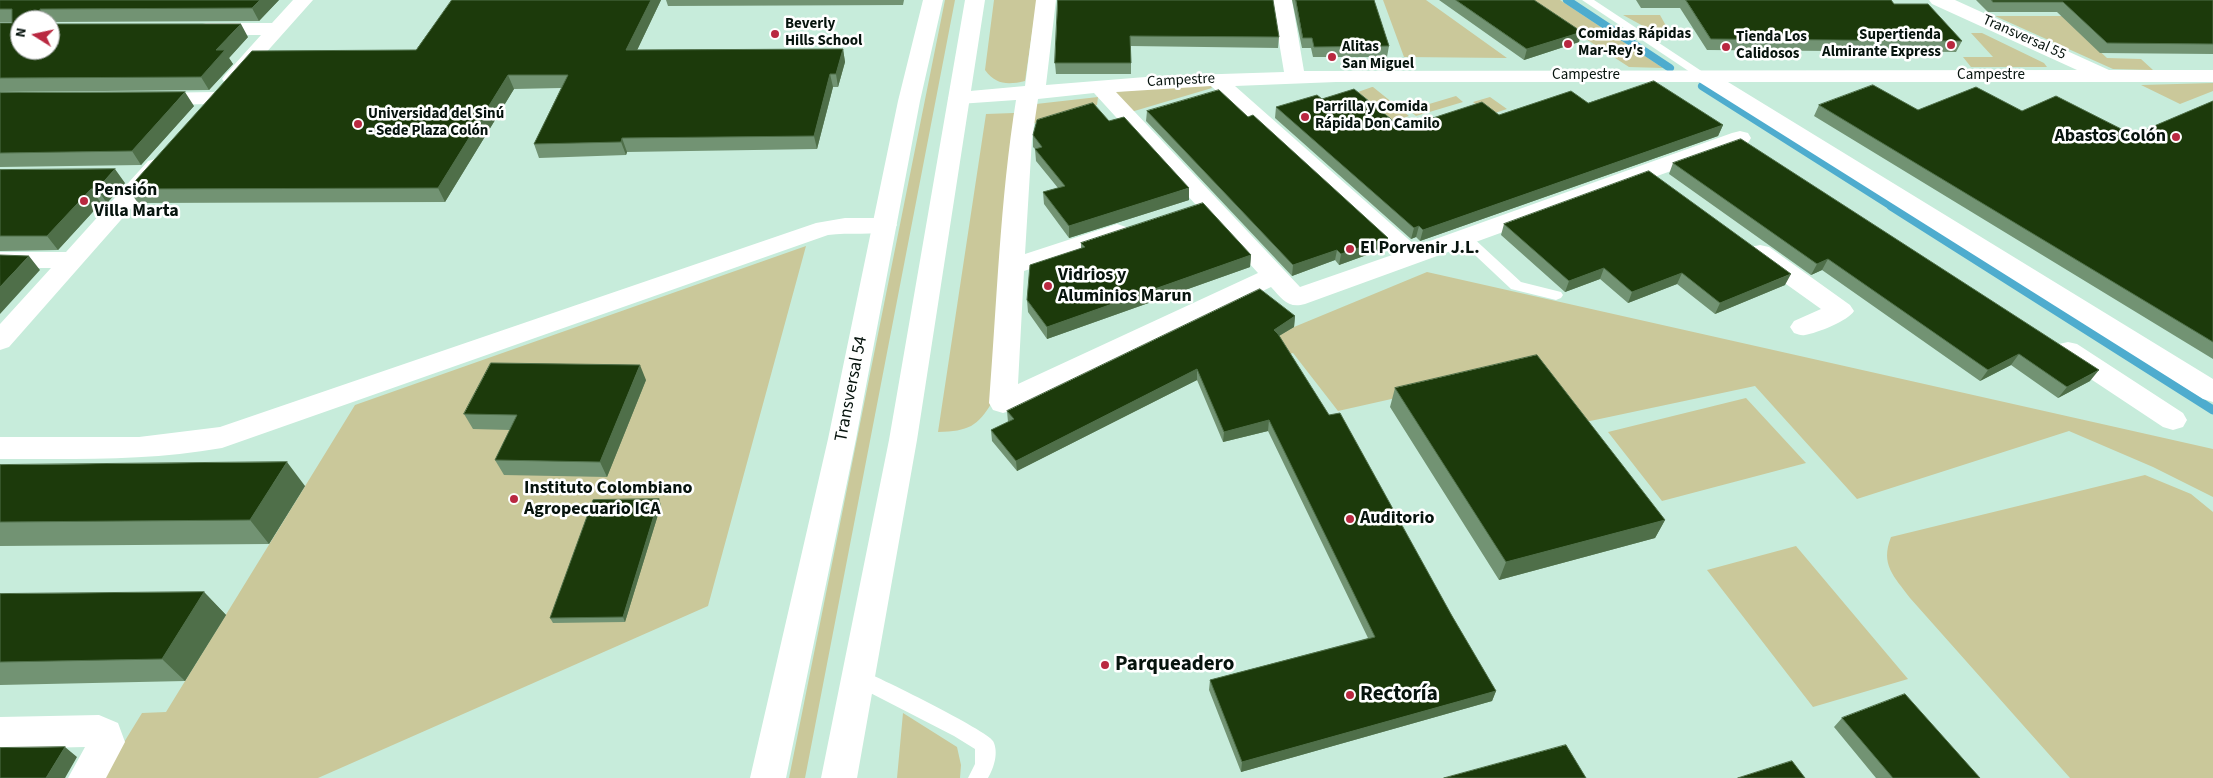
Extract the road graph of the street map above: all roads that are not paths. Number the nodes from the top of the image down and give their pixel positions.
1 (303, 0) edge
2 (933, 0) edge
3 (975, 0) edge
4 (1046, 0) edge
5 (1282, 0) edge
6 (1587, 0) edge
7 (1938, 0) edge
8 (184, 29) edge
9 (277, 29) junction
10 (1643, 76) junction
11 (1703, 76) junction
12 (2109, 76) junction
13 (2213, 76) edge
14 (1295, 77) junction
15 (1216, 80) junction
16 (1099, 86) junction
17 (1031, 93) junction
18 (1676, 97) edge
19 (216, 98) junction
20 (959, 98) junction
21 (137, 99) edge
22 (197, 119) edge
23 (1716, 122) edge
24 (167, 153) edge
25 (1647, 171) junction
26 (121, 174) dead end
27 (148, 174) junction
28 (1671, 188) edge
29 (1209, 203) junction
30 (1181, 212) edge
31 (885, 224) junction
32 (1134, 227) edge
33 (1465, 238) junction
34 (1741, 239) edge
35 (1412, 256) junction
36 (0, 260) edge
37 (72, 260) junction
38 (1011, 266) junction
39 (1275, 274) junction
40 (1556, 295) dead end
41 (1803, 327) dead end
42 (0, 340) edge
43 (2050, 340) edge
44 (2213, 392) edge
45 (2173, 420) dead end
46 (0, 448) edge
47 (858, 677) junction
48 (0, 733) edge
49 (86, 778) edge
50 (768, 778) edge
51 (839, 778) edge
52 (978, 778) edge

1 - 9 street
2 - 31 street, Transversal 54
3 - 20 street
4 - 17 street
5 - 14 street
6 - 11 lane
7 - 12 street, Transversal 55
8 - 9 street
9 - 19 street
10 - 11 street, Campestre
10 - 14 street, Campestre
10 - 18 street
11 - 12 street, Campestre
11 - 44 street
12 - 13 street, Campestre
14 - 15 street, Campestre
15 - 16 street, Campestre
15 - 35 street
16 - 17 street, Campestre
16 - 29 street
17 - 20 street, Campestre
17 - 38 street
19 - 21 street
19 - 22 street
20 - 47 street
23 - 25 street
24 - 27 street
25 - 28 street
25 - 33 street
26 - 27 street
27 - 37 street
29 - 30 street
29 - 39 street
31 - 46 street
31 - 50 street, Transversal 54
32 - 38 street
33 - 35 street
33 - 40 lane
34 - 41 street
35 - 39 street
36 - 37 street
37 - 42 street
38 - 39 street
43 - 45 street
47 - 51 street
47 - 52 lane
48 - 49 street

